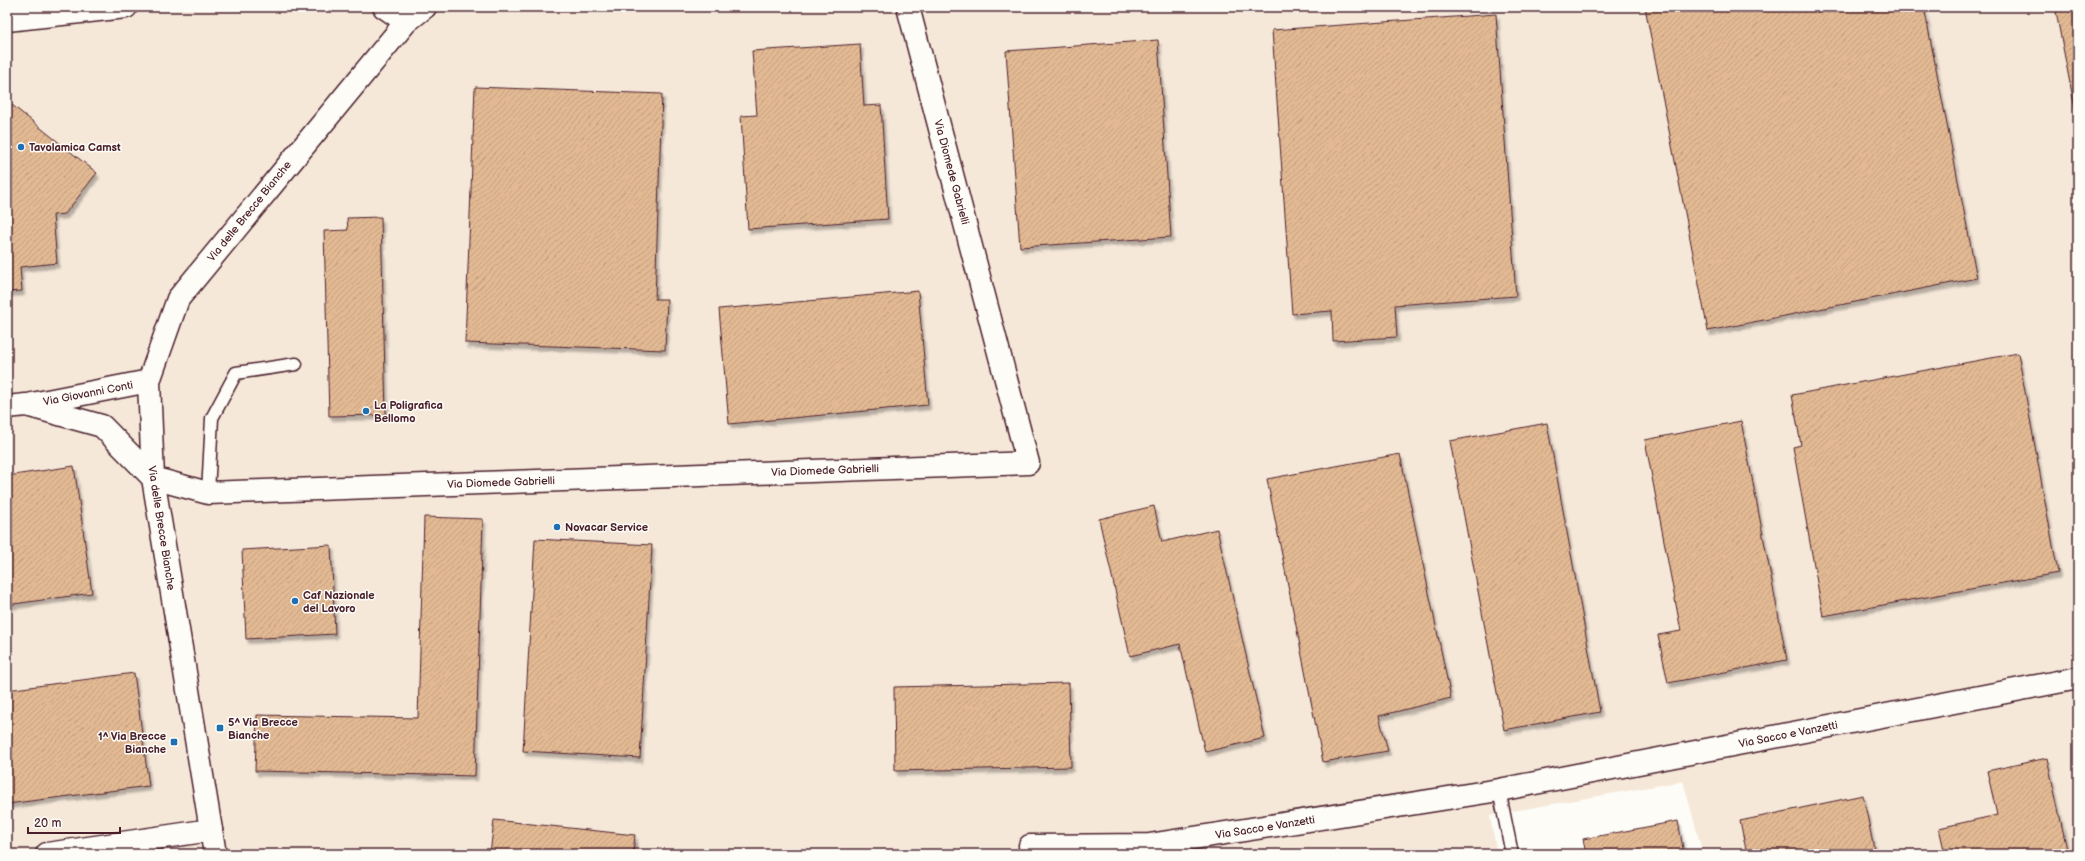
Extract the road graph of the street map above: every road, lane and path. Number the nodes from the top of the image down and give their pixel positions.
1 (126, 7) edge
2 (384, 7) edge
3 (425, 7) edge
4 (908, 7) edge
5 (7, 20) edge
6 (406, 22) junction
7 (296, 364) dead end
8 (149, 381) junction
9 (17, 406) edge
10 (153, 478) junction
11 (208, 493) junction
12 (2078, 678) edge
13 (1498, 790) junction
14 (211, 830) junction
15 (1030, 846) dead end
16 (1087, 850) edge
17 (47, 854) edge
18 (215, 854) edge
19 (1512, 854) edge

1 - 5 street
2 - 6 street
3 - 6 street, Via delle Brecce Bianche
4 - 11 street, Via Diomede Gabrielli
6 - 8 street, Via delle Brecce Bianche
7 - 11 lane
8 - 9 street, Via Giovanni Conti
8 - 10 street, Via delle Brecce Bianche
9 - 10 street, Via Giovanni Conti
10 - 11 street, Via Diomede Gabrielli
10 - 14 street, Via delle Brecce Bianche
12 - 13 street, Via Sacco e Vanzetti
13 - 16 street, Via Sacco e Vanzetti
13 - 19 lane
14 - 17 street
14 - 18 street, Via delle Brecce Bianche
15 - 16 street, Via Sacco e Vanzetti

